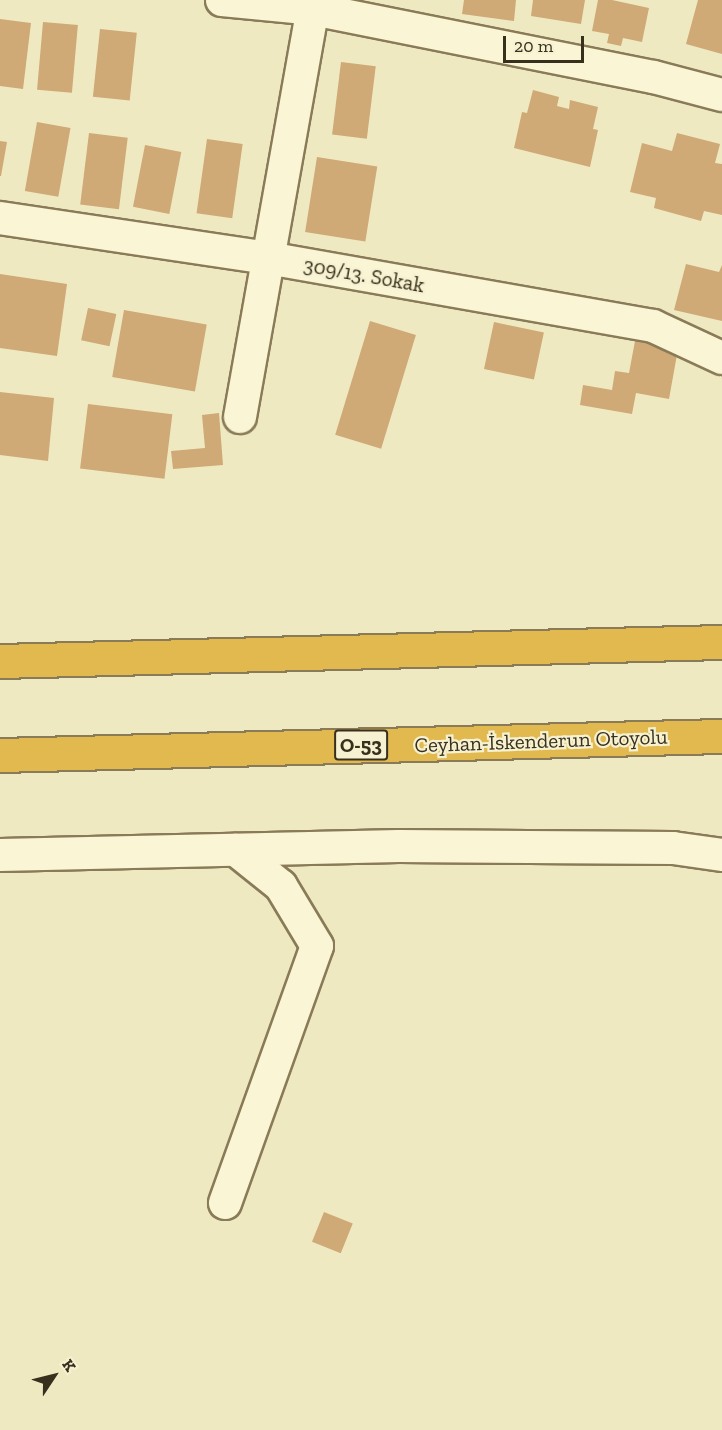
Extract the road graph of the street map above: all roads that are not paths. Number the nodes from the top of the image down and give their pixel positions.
1 (222, 0) edge
2 (313, 5) edge
3 (722, 95) edge
4 (0, 218) edge
5 (268, 258) junction
6 (722, 358) edge
7 (240, 417) dead end
8 (722, 642) edge
9 (0, 661) edge
10 (722, 736) edge
11 (0, 755) edge
12 (236, 850) junction
13 (0, 855) edge
14 (722, 855) edge
15 (225, 1203) dead end

1 - 2 street
2 - 3 street
2 - 5 street
4 - 5 street, 309/13. Sokak
5 - 6 street, 309/13. Sokak
5 - 7 street
8 - 9 highway
10 - 11 highway, Ceyhan-İskenderun Otoyolu / O-53
12 - 13 street
12 - 14 street
12 - 15 street

